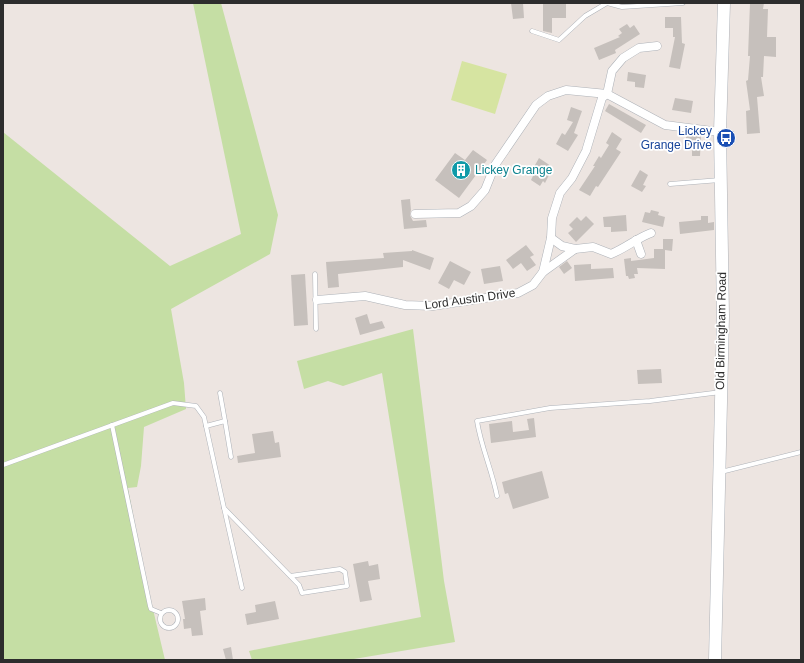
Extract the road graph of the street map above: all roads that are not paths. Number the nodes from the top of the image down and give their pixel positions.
1 (607, 3) edge
2 (683, 3) edge
3 (724, 3) edge
4 (532, 31) dead end
5 (657, 46) dead end
6 (607, 94) junction
7 (720, 132) junction
8 (721, 180) junction
9 (670, 184) dead end
10 (415, 214) dead end
11 (651, 233) dead end
12 (551, 238) junction
13 (636, 240) junction
14 (575, 249) junction
15 (640, 254) dead end
16 (543, 272) junction
17 (315, 274) dead end
18 (317, 300) junction
19 (316, 329) dead end
20 (721, 392) junction
21 (220, 393) dead end
22 (225, 421) junction
23 (112, 425) junction
24 (206, 426) junction
25 (801, 452) edge
26 (231, 457) dead end
27 (3, 465) edge
28 (719, 472) junction
29 (497, 496) dead end
30 (224, 508) junction
31 (290, 576) junction
32 (242, 588) dead end
33 (161, 613) junction
34 (715, 660) edge

1 - 2 lane
1 - 4 lane
3 - 7 main road, Old Birmingham Road
5 - 6 street, Lord Austin Drive
6 - 7 street
6 - 10 street
6 - 12 street, Lord Austin Drive
7 - 8 main road, Old Birmingham Road
8 - 9 lane
8 - 20 main road, Old Birmingham Road
11 - 13 street
12 - 14 street
12 - 16 street, Lord Austin Drive
13 - 14 street
13 - 15 street
14 - 16 street
16 - 18 street, Lord Austin Drive
17 - 18 lane
18 - 19 lane
20 - 28 main road, Old Birmingham Road
20 - 29 lane
21 - 22 lane
22 - 24 lane
22 - 26 lane
23 - 24 lane
23 - 27 lane
23 - 33 lane
24 - 30 lane
25 - 28 lane
28 - 34 main road, Old Birmingham Road
30 - 31 lane
30 - 32 lane
31 - 31 lane
33 - 33 lane

